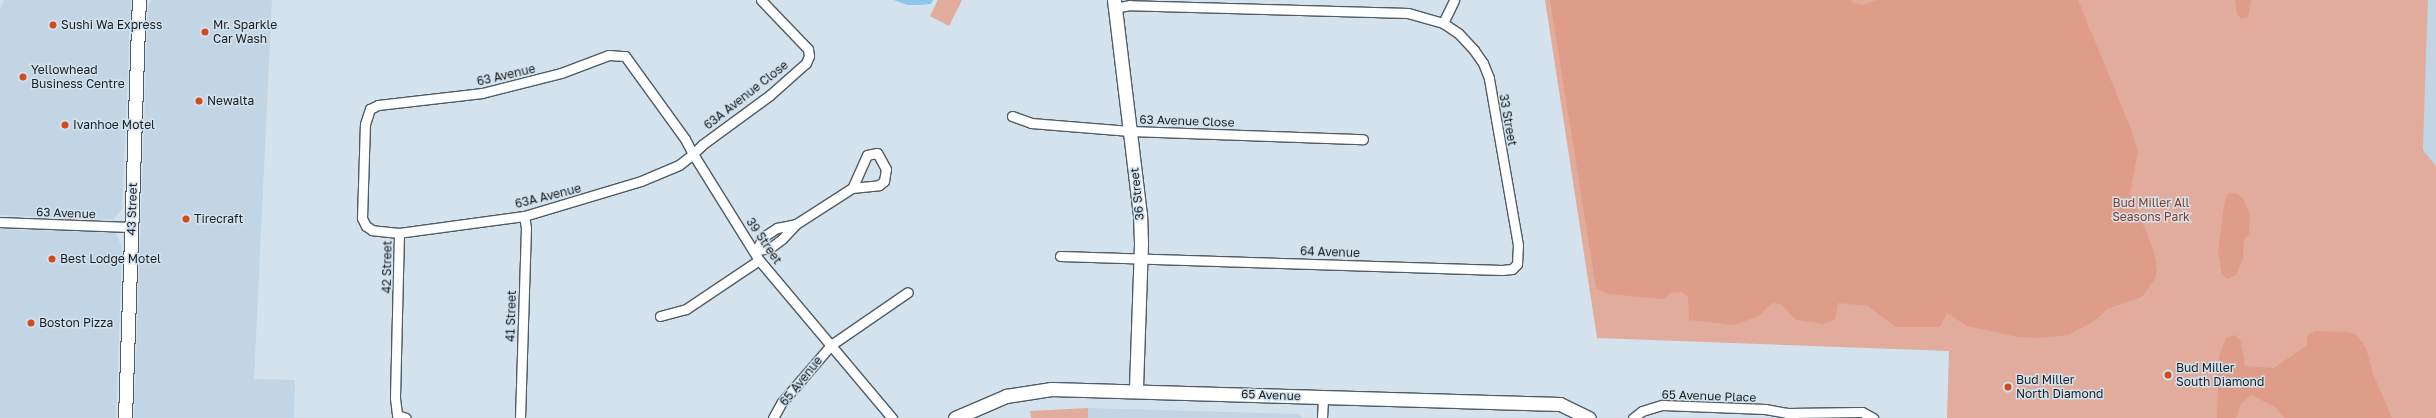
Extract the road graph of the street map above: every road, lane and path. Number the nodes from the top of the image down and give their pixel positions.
1 (140, 0) edge
2 (760, 0) edge
3 (1454, 0) edge
4 (1114, 4) edge
5 (1443, 22) junction
6 (633, 65) joint
7 (378, 105) joint
8 (1012, 116) dead end
9 (1130, 131) junction
10 (1363, 139) dead end
11 (693, 154) junction
12 (852, 188) dead end
13 (524, 216) junction
14 (0, 222) edge
15 (796, 224) junction
16 (132, 227) junction
17 (399, 233) junction
18 (755, 250) junction
19 (1060, 256) dead end
20 (1141, 258) junction
21 (759, 260) junction
22 (1517, 264) joint
23 (908, 292) dead end
24 (660, 316) dead end
25 (831, 345) junction
26 (1136, 390) junction
27 (1323, 398) junction
28 (402, 416) edge
29 (1790, 416) edge
30 (125, 418) edge
31 (520, 418) edge
32 (773, 418) edge
33 (892, 418) edge
34 (955, 418) edge
35 (1322, 418) edge
36 (1589, 418) edge
37 (1632, 418) edge
38 (1873, 418) edge

1 - 16 street, 43 Street
2 - 11 street, 63A Avenue Close
3 - 5 street
4 - 5 street
4 - 9 street, 36 Street
5 - 22 street, 33 Street
6 - 7 street, 63 Avenue
6 - 11 street, 39 Street
7 - 17 street, 42 Street
8 - 9 street, 63 Avenue Close
9 - 10 street, 63 Avenue Close
9 - 20 street, 36 Street
11 - 13 street, 63A Avenue
11 - 18 street, 39 Street
12 - 15 street
13 - 17 street, 63A Avenue
13 - 31 street, 41 Street
14 - 16 street, 63 Avenue
15 - 18 street
15 - 18 street
16 - 30 street, 43 Street
17 - 28 street, 42 Street
18 - 21 street, 39 Street
19 - 20 street, 64 Avenue
20 - 22 street, 64 Avenue
20 - 26 street, 36 Street
21 - 24 street
21 - 25 street, 39 Street
23 - 25 street, 65 Avenue
25 - 32 street, 65 Avenue
25 - 33 street, 39 Street
26 - 27 street, 65 Avenue
26 - 34 street, 65 Avenue
27 - 35 street
27 - 36 street, 65 Avenue
29 - 37 street, 65 Avenue Place
29 - 38 street, 65 Avenue Place

